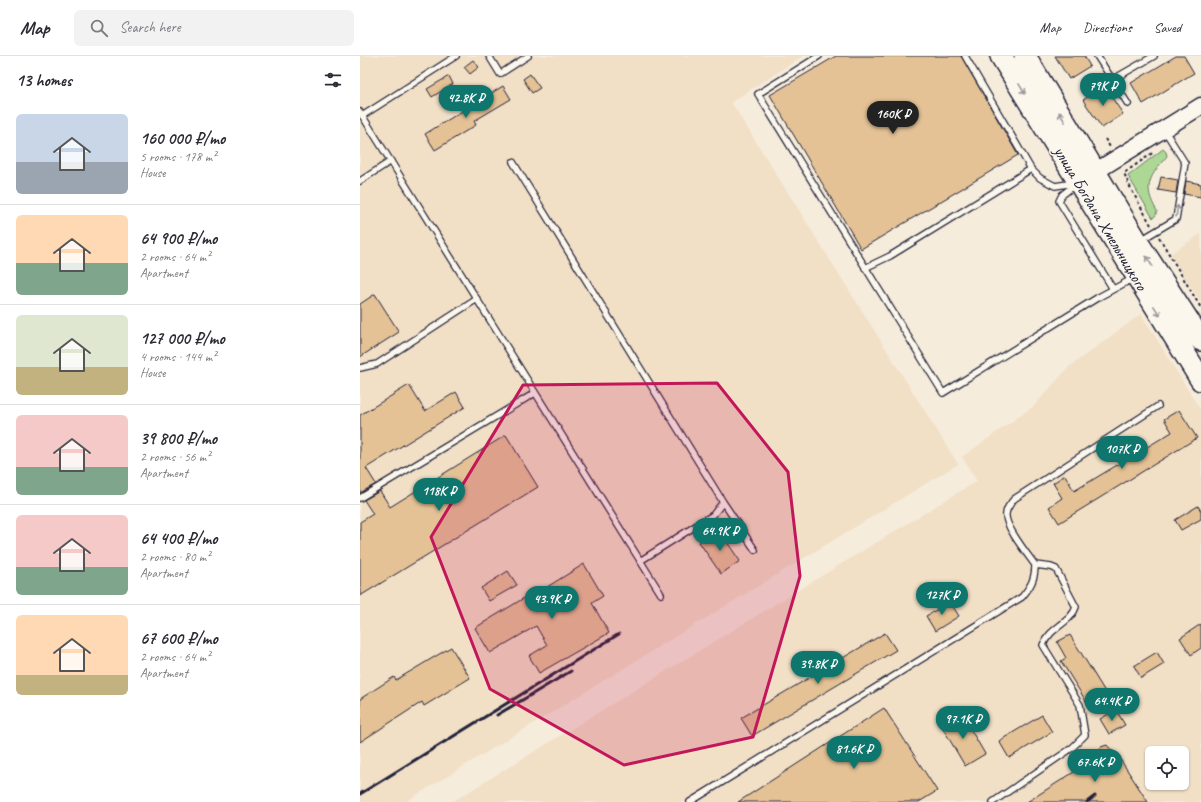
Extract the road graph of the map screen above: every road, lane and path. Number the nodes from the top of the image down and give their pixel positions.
1 (456, 56) edge
2 (489, 56) edge
3 (528, 56) edge
4 (819, 56) edge
5 (965, 56) edge
6 (1002, 56) edge
7 (1025, 56) edge
8 (1097, 56) edge
9 (1154, 56) edge
10 (1112, 80) junction
11 (1128, 104) dead end
12 (1201, 106) edge
13 (361, 114) edge
14 (1167, 135) junction
15 (391, 162) junction
16 (513, 162) dead end
17 (1031, 169) junction
18 (1087, 177) junction
19 (360, 181) edge
20 (1155, 230) junction
21 (1138, 243) junction
22 (865, 268) junction
23 (1136, 277) junction
24 (1113, 289) junction
25 (477, 299) junction
26 (1201, 308) edge
27 (1199, 331) edge
28 (360, 368) edge
29 (1201, 380) edge
30 (535, 393) junction
31 (1158, 406) dead end
32 (360, 498) edge
33 (723, 502) junction
34 (754, 550) dead end
35 (640, 561) junction
36 (1036, 565) junction
37 (661, 594) dead end
38 (690, 802) edge
39 (993, 802) edge

1 - 13 lane
2 - 3 lane
4 - 22 lane
5 - 17 lane
6 -> 18 highway, улица Богдана Хмельницкого
18 -> 7 highway, улица Богдана Хмельницкого
8 - 10 lane
9 - 10 lane
10 - 11 lane
12 - 14 street
13 - 15 lane
14 - 18 street
20 -> 14 lane
14 - 20 path
15 - 19 lane
15 - 25 lane
16 - 33 lane
17 - 18 lane
17 - 22 lane
18 - 21 highway, улица Богдана Хмельницкого
18 - 23 highway, улица Богдана Хмельницкого
18 - 24 lane
20 - 21 lane
20 - 26 path
27 -> 21 highway, улица Богдана Хмельницкого
22 - 24 lane
23 - 24 lane
23 -> 29 highway, улица Богдана Хмельницкого
25 - 28 lane
25 - 30 lane
30 - 32 lane
30 - 35 lane
31 - 36 lane
33 - 34 lane
33 - 35 lane
35 - 37 lane
36 - 38 lane
36 - 39 lane

